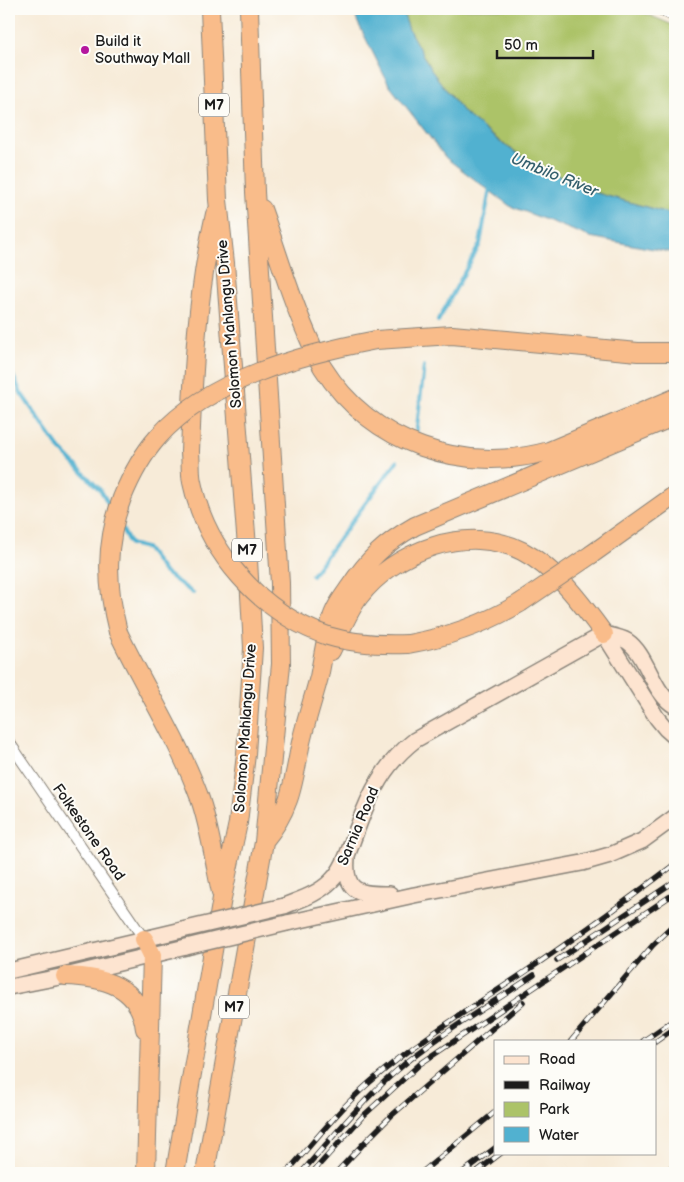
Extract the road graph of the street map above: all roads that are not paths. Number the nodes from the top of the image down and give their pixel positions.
1 (210, 9) edge
2 (249, 9) edge
3 (660, 9) edge
4 (675, 16) edge
5 (255, 192) junction
6 (218, 200) junction
7 (675, 352) edge
8 (675, 398) edge
9 (675, 416) edge
10 (675, 495) edge
11 (604, 634) junction
12 (319, 676) junction
13 (674, 707) edge
14 (675, 737) edge
15 (9, 742) edge
16 (675, 817) edge
17 (264, 842) junction
18 (347, 856) junction
19 (414, 895) junction
20 (222, 898) junction
21 (144, 939) junction
22 (152, 955) junction
23 (9, 971) edge
24 (65, 976) junction
25 (9, 987) edge
26 (148, 1064) junction
27 (146, 1173) edge
28 (175, 1173) edge
29 (204, 1173) edge

1 - 6 highway, Solomon Mahlangu Drive / M7
2 - 5 highway, Solomon Mahlangu Drive / M7
3 - 4 street
5 - 8 highway
5 - 17 highway, Solomon Mahlangu Drive / M7
6 - 10 highway, bridge
6 - 20 highway, Solomon Mahlangu Drive / M7
7 - 20 highway, bridge
9 - 12 highway
11 - 12 highway
11 - 13 main road
11 - 14 main road
11 - 18 main road, Sarnia Road
12 - 17 highway
15 - 21 street, Folkestone Road
16 - 19 main road
17 - 29 highway, Solomon Mahlangu Drive / M7
18 - 19 main road
18 - 21 main road, Sarnia Road, bridge
19 - 22 main road, bridge
20 - 28 highway, Solomon Mahlangu Drive / M7
21 - 22 highway
21 - 23 main road, Sarnia Road
22 - 24 main road
22 - 26 highway
24 - 25 main road
24 - 26 highway
26 - 27 highway

